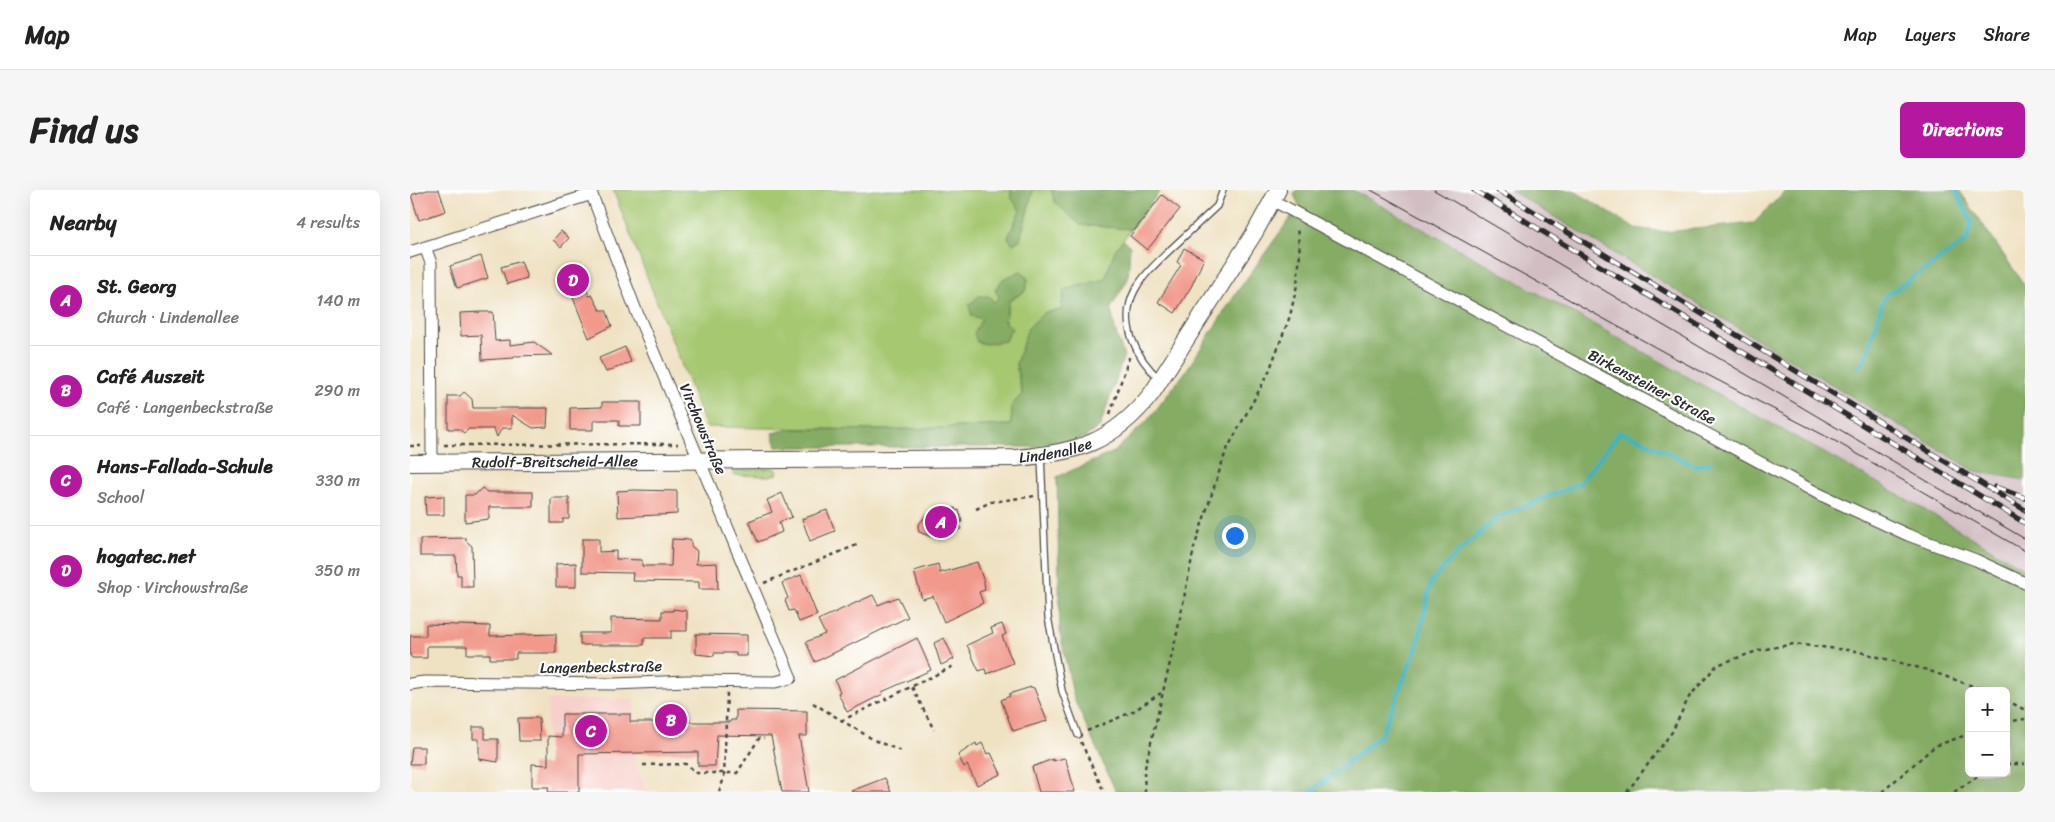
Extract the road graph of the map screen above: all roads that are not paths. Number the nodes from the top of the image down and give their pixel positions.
1 (1223, 190) edge
2 (591, 192) edge
3 (1275, 195) edge
4 (425, 247) junction
5 (410, 252) edge
6 (1161, 381) junction
7 (432, 454) junction
8 (698, 454) junction
9 (1041, 456) junction
10 (410, 463) edge
11 (2025, 583) edge
12 (791, 678) joint
13 (410, 684) edge
14 (1078, 735) road end

1 - 6 lane
2 - 4 street
2 - 8 street, Virchowstraße
3 - 6 street, Lindenallee
3 - 11 street, Birkensteiner Straße
4 - 5 street
4 - 7 street
6 - 9 street, Lindenallee
7 - 8 street, Rudolf-Breitscheid-Allee
7 - 10 street, Rudolf-Breitscheid-Allee
8 - 9 street, Lindenallee
8 - 12 street, Virchowstraße
9 - 14 lane
12 - 13 street, Langenbeckstraße

